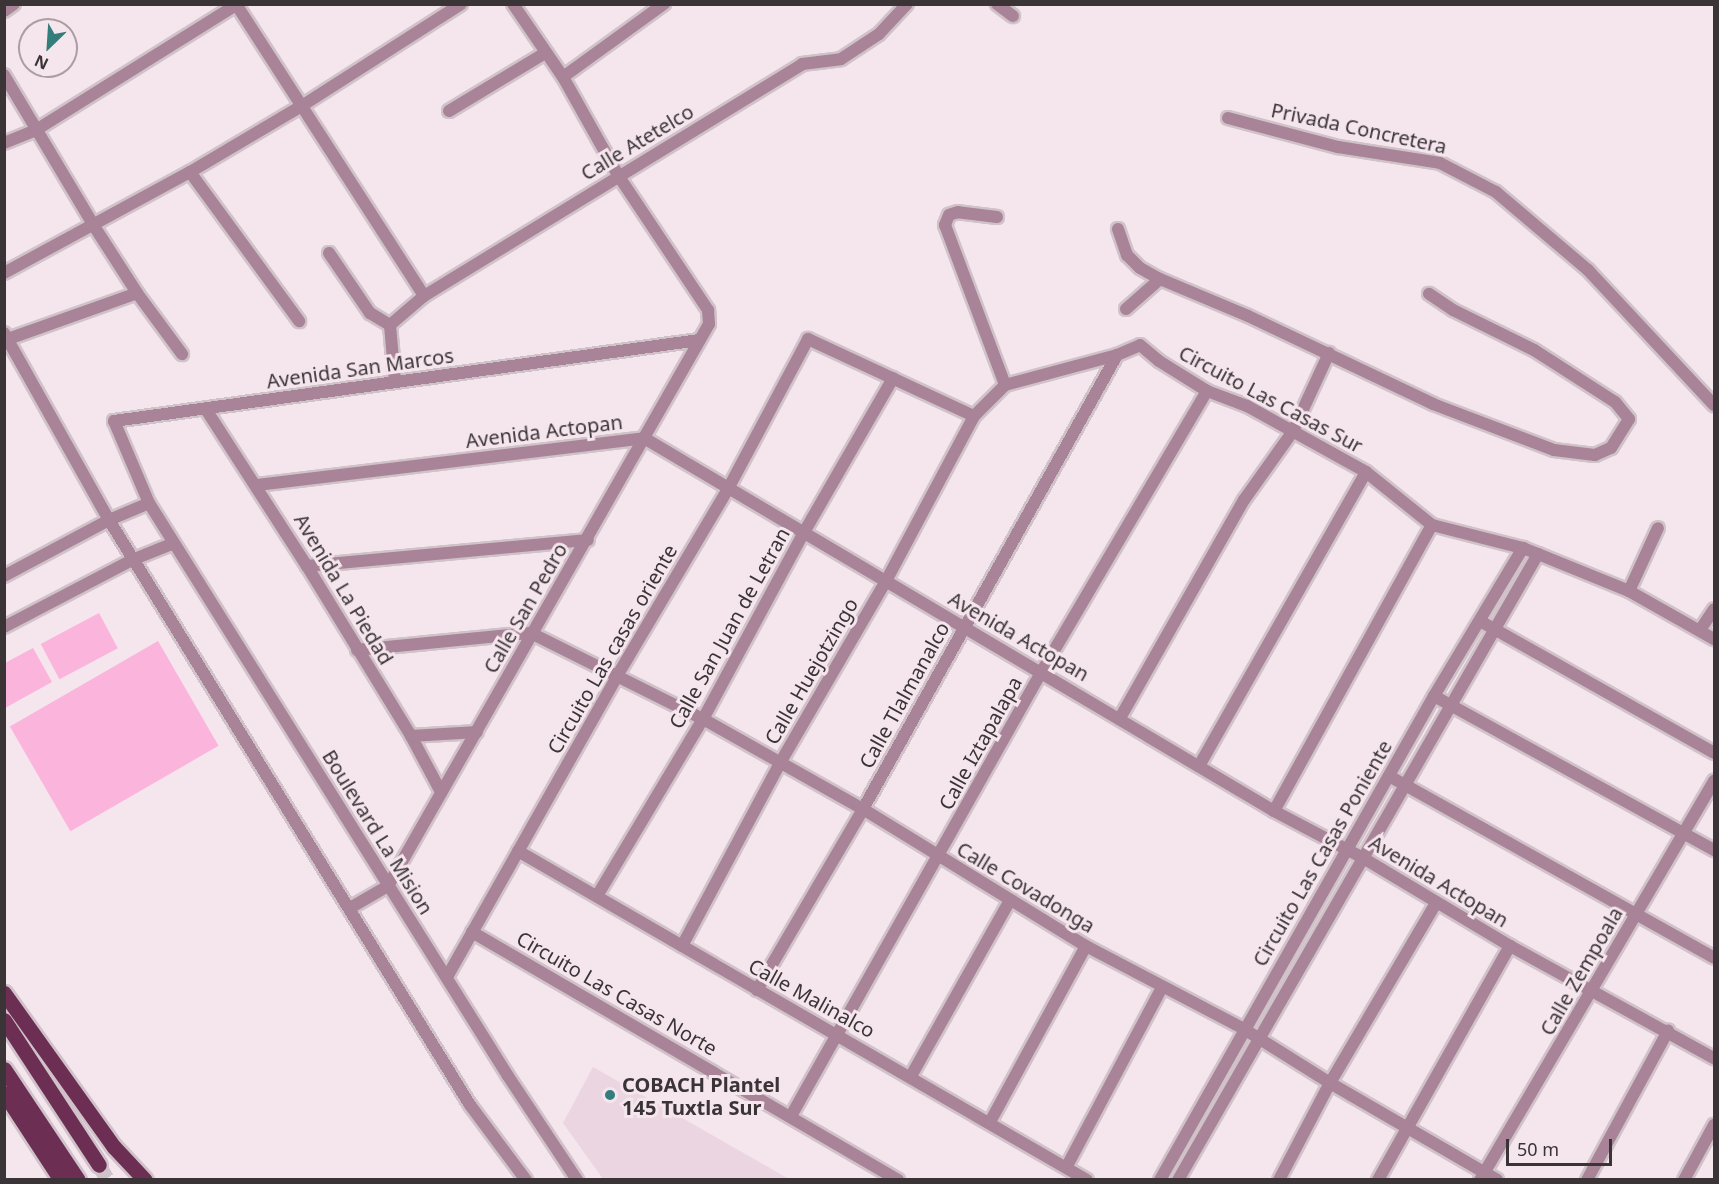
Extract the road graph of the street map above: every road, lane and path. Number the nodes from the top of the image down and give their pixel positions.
1 (15, 4) edge
2 (460, 4) edge
3 (513, 4) edge
4 (664, 4) edge
5 (907, 4) edge
6 (997, 4) edge
7 (236, 5) edge
8 (4, 11) edge
9 (1013, 16) dead end
10 (545, 53) junction
11 (4, 75) edge
12 (563, 77) junction
13 (300, 107) junction
14 (449, 111) dead end
15 (1228, 118) dead end
16 (36, 130) junction
17 (4, 143) edge
18 (190, 172) junction
19 (618, 176) junction
20 (997, 217) dead end
21 (94, 226) junction
22 (1118, 229) dead end
23 (329, 253) dead end
24 (4, 273) edge
25 (1161, 279) junction
26 (137, 293) junction
27 (1429, 294) dead end
28 (424, 296) junction
29 (1126, 309) dead end
30 (299, 321) dead end
31 (390, 325) junction
32 (6, 336) edge
33 (699, 340) junction
34 (1329, 353) junction
35 (182, 354) dead end
36 (1117, 355) junction
37 (893, 378) junction
38 (395, 382) junction
39 (1005, 385) junction
40 (1207, 392) junction
41 (1714, 405) edge
42 (207, 411) junction
43 (974, 416) junction
44 (1293, 431) junction
45 (644, 438) junction
46 (1365, 472) junction
47 (257, 485) junction
48 (728, 489) junction
49 (149, 503) junction
50 (109, 520) junction
51 (1432, 525) junction
52 (1658, 528) dead end
53 (803, 534) junction
54 (588, 540) junction
55 (174, 543) junction
56 (1522, 548) junction
57 (1538, 554) junction
58 (132, 560) junction
59 (308, 566) junction
60 (4, 576) edge
61 (886, 580) junction
62 (1629, 591) junction
63 (1714, 609) edge
64 (1480, 621) junction
65 (4, 627) edge
66 (965, 627) junction
67 (1495, 628) junction
68 (1700, 630) junction
69 (531, 633) junction
70 (1714, 639) edge
71 (357, 650) junction
72 (1042, 671) junction
73 (617, 676) junction
74 (1434, 696) junction
75 (1450, 704) junction
76 (1120, 718) junction
77 (703, 719) junction
78 (477, 732) junction
79 (411, 736) junction
80 (1714, 753) edge
81 (780, 763) junction
82 (1200, 766) junction
83 (1389, 776) junction
84 (1714, 781) edge
85 (1405, 783) junction
86 (441, 792) junction
87 (863, 809) junction
88 (1274, 811) junction
89 (1685, 833) junction
90 (1347, 850) junction
91 (1714, 850) edge
92 (518, 851) junction
93 (939, 857) junction
94 (1363, 858) junction
95 (388, 886) junction
96 (597, 896) junction
97 (1010, 900) junction
98 (1436, 903) junction
99 (350, 908) junction
100 (1637, 913) junction
101 (472, 932) junction
102 (682, 946) junction
103 (1086, 946) junction
104 (1510, 946) junction
105 (1714, 958) edge
106 (447, 977) junction
107 (1162, 987) junction
108 (757, 990) junction
109 (1594, 990) junction
110 (4, 993) edge
111 (4, 1020) edge
112 (1244, 1029) junction
113 (1668, 1031) junction
114 (837, 1034) junction
115 (1259, 1038) junction
116 (1714, 1058) edge
117 (4, 1069) edge
118 (910, 1076) junction
119 (1330, 1083) junction
120 (4, 1094) edge
121 (791, 1116) junction
122 (990, 1122) junction
123 (1714, 1125) edge
124 (1406, 1127) junction
125 (99, 1165) tunnel mouth
126 (1067, 1166) junction
127 (1482, 1176) edge
128 (61, 1179) edge
129 (78, 1179) edge
130 (145, 1179) edge
131 (526, 1179) edge
132 (577, 1179) edge
133 (898, 1179) edge
134 (1087, 1179) edge
135 (1160, 1179) edge
136 (1178, 1179) edge
137 (1279, 1179) edge
138 (1378, 1179) edge
139 (1497, 1179) edge
140 (1587, 1179) edge
141 (1684, 1179) edge

1 - 8 street
2 - 13 street
3 - 10 street
4 - 12 street
5 - 19 street, Calle Atetelco
6 - 9 street
7 - 13 street
7 - 16 street
10 - 12 street
10 - 14 street
11 - 16 street
12 - 19 street
13 - 18 street
13 - 28 street
15 - 41 street, Privada Concretera
16 - 17 street
16 - 21 street
18 - 21 street
18 - 30 street
19 - 28 street, Calle Atetelco
19 - 33 street, Calle San Pedro
20 - 39 street
21 - 24 street
21 - 26 street
22 - 25 street
23 - 31 street
25 - 29 street
25 - 34 street
26 - 32 street
26 - 35 street
27 - 34 street
28 - 31 street, Calle Atetelco
31 - 38 street
32 - 50 street
33 - 38 street, Avenida San Marcos
33 - 45 street, Calle San Pedro
34 - 44 street
36 - 39 street, Circuito Las Casas Sur
36 - 40 street, Circuito Las Casas Sur
36 - 66 street, Calle Tlalmanalco
37 - 43 street
37 - 48 street, Circuito Las casas oriente
37 - 53 street, Calle San Juan de Letran
38 - 42 street, Avenida San Marcos
39 - 43 street
40 - 44 street, Circuito Las Casas Sur
40 - 72 street, Calle Iztapalapa
42 - 47 street, Avenida La Piedad
42 - 49 street, Avenida San Marcos
43 - 61 street, Calle Huejotzingo
44 - 46 street, Circuito Las Casas Sur
44 - 76 street
45 - 47 street, Avenida Actopan
45 - 48 street, Avenida Actopan
45 - 54 street, Calle San Pedro
46 - 51 street, Circuito Las Casas Sur
46 - 82 street
47 - 59 street, Avenida La Piedad
48 - 53 street, Avenida Actopan
48 - 73 street, Circuito Las casas oriente
49 - 50 street
49 - 55 street, Boulevard La Mision
50 - 58 street
50 - 60 street
51 - 56 street, Circuito Las Casas Sur
51 - 88 street
52 - 62 street
53 - 61 street, Avenida Actopan
53 - 77 street, Calle San Juan de Letran
54 - 59 street
54 - 69 street, Calle San Pedro
55 - 58 street
55 - 95 street, Boulevard La Mision
56 - 57 street, Circuito Las Casas Sur
56 - 64 street, Circuito Las Casas Poniente
57 - 62 street, Circuito Las Casas Sur
57 - 67 street, Circuito Las Casas Poniente
58 - 65 street
58 - 99 street
59 - 71 street, Avenida La Piedad
61 - 66 street, Avenida Actopan
61 - 81 street, Calle Huejotzingo
62 - 68 street, Circuito Las Casas Sur
63 - 68 street
64 - 67 street
64 - 74 street, Circuito Las Casas Poniente
66 - 72 street, Avenida Actopan
66 - 87 street, Calle Tlalmanalco
67 - 75 street, Circuito Las Casas Poniente
67 - 80 street
68 - 70 street, Circuito Las Casas Sur
69 - 71 street
69 - 73 street, Calle Covadonga
69 - 78 street, Calle San Pedro
71 - 79 street, Avenida La Piedad
72 - 76 street, Avenida Actopan
72 - 93 street, Calle Iztapalapa
73 - 77 street, Calle Covadonga
73 - 92 street, Circuito Las casas oriente
74 - 75 street
74 - 83 street, Circuito Las Casas Poniente
75 - 85 street, Circuito Las Casas Poniente
75 - 89 street
76 - 82 street, Avenida Actopan
77 - 81 street, Calle Covadonga
77 - 96 street, Calle San Juan de Letran
78 - 79 street
78 - 86 street, Calle San Pedro
79 - 86 street, Avenida La Piedad
81 - 87 street, Calle Covadonga
81 - 102 street, Calle Huejotzingo
82 - 88 street, Avenida Actopan
83 - 85 street
83 - 90 street, Circuito Las Casas Poniente
84 - 89 street, Calle Zempoala
85 - 94 street, Circuito Las Casas Poniente
85 - 100 street
86 - 95 street, Calle San Pedro
87 - 93 street, Calle Covadonga
87 - 108 street, Calle Tlalmanalco
88 - 90 street, Avenida Actopan
89 - 91 street
89 - 100 street, Calle Zempoala
90 - 94 street, Avenida Actopan
90 - 112 street, Circuito Las Casas Poniente
92 - 96 street, Calle Malinalco
92 - 101 street, Circuito Las casas oriente
93 - 97 street, Calle Covadonga
93 - 114 street, Calle Iztapalapa
94 - 98 street, Avenida Actopan
94 - 115 street, Circuito Las Casas Poniente
95 - 99 street
95 - 106 street, Boulevard La Mision
96 - 102 street, Calle Malinalco
97 - 103 street, Calle Covadonga
97 - 118 street
98 - 104 street, Avenida Actopan
98 - 119 street
99 - 131 street
100 - 105 street
100 - 109 street, Calle Zempoala
101 - 106 street, Circuito Las casas oriente
101 - 121 street, Circuito Las Casas Norte
102 - 108 street, Calle Malinalco
103 - 107 street, Calle Covadonga
103 - 122 street
104 - 109 street, Avenida Actopan
104 - 124 street
106 - 132 street, Boulevard La Mision
107 - 112 street, Calle Covadonga
107 - 126 street
108 - 114 street, Calle Malinalco
109 - 113 street, Avenida Actopan
109 - 127 street, Calle Zempoala
110 - 130 main road
111 - 125 main road
112 - 115 street, Calle Covadonga
112 - 135 street, Circuito Las Casas Poniente
113 - 116 street, Avenida Actopan
113 - 140 street
114 - 118 street, Calle Malinalco
114 - 121 street, Calle Iztapalapa
115 - 119 street, Calle Covadonga
115 - 136 street, Circuito Las Casas Poniente
117 - 129 main road
118 - 122 street, Calle Malinalco
119 - 124 street, Calle Covadonga
119 - 137 street
120 - 128 main road
121 - 133 street, Circuito Las Casas Norte
122 - 126 street, Calle Malinalco
123 - 141 street
124 - 127 street, Calle Covadonga
124 - 138 street
126 - 134 street, Calle Malinalco
127 - 139 street, Calle Covadonga

